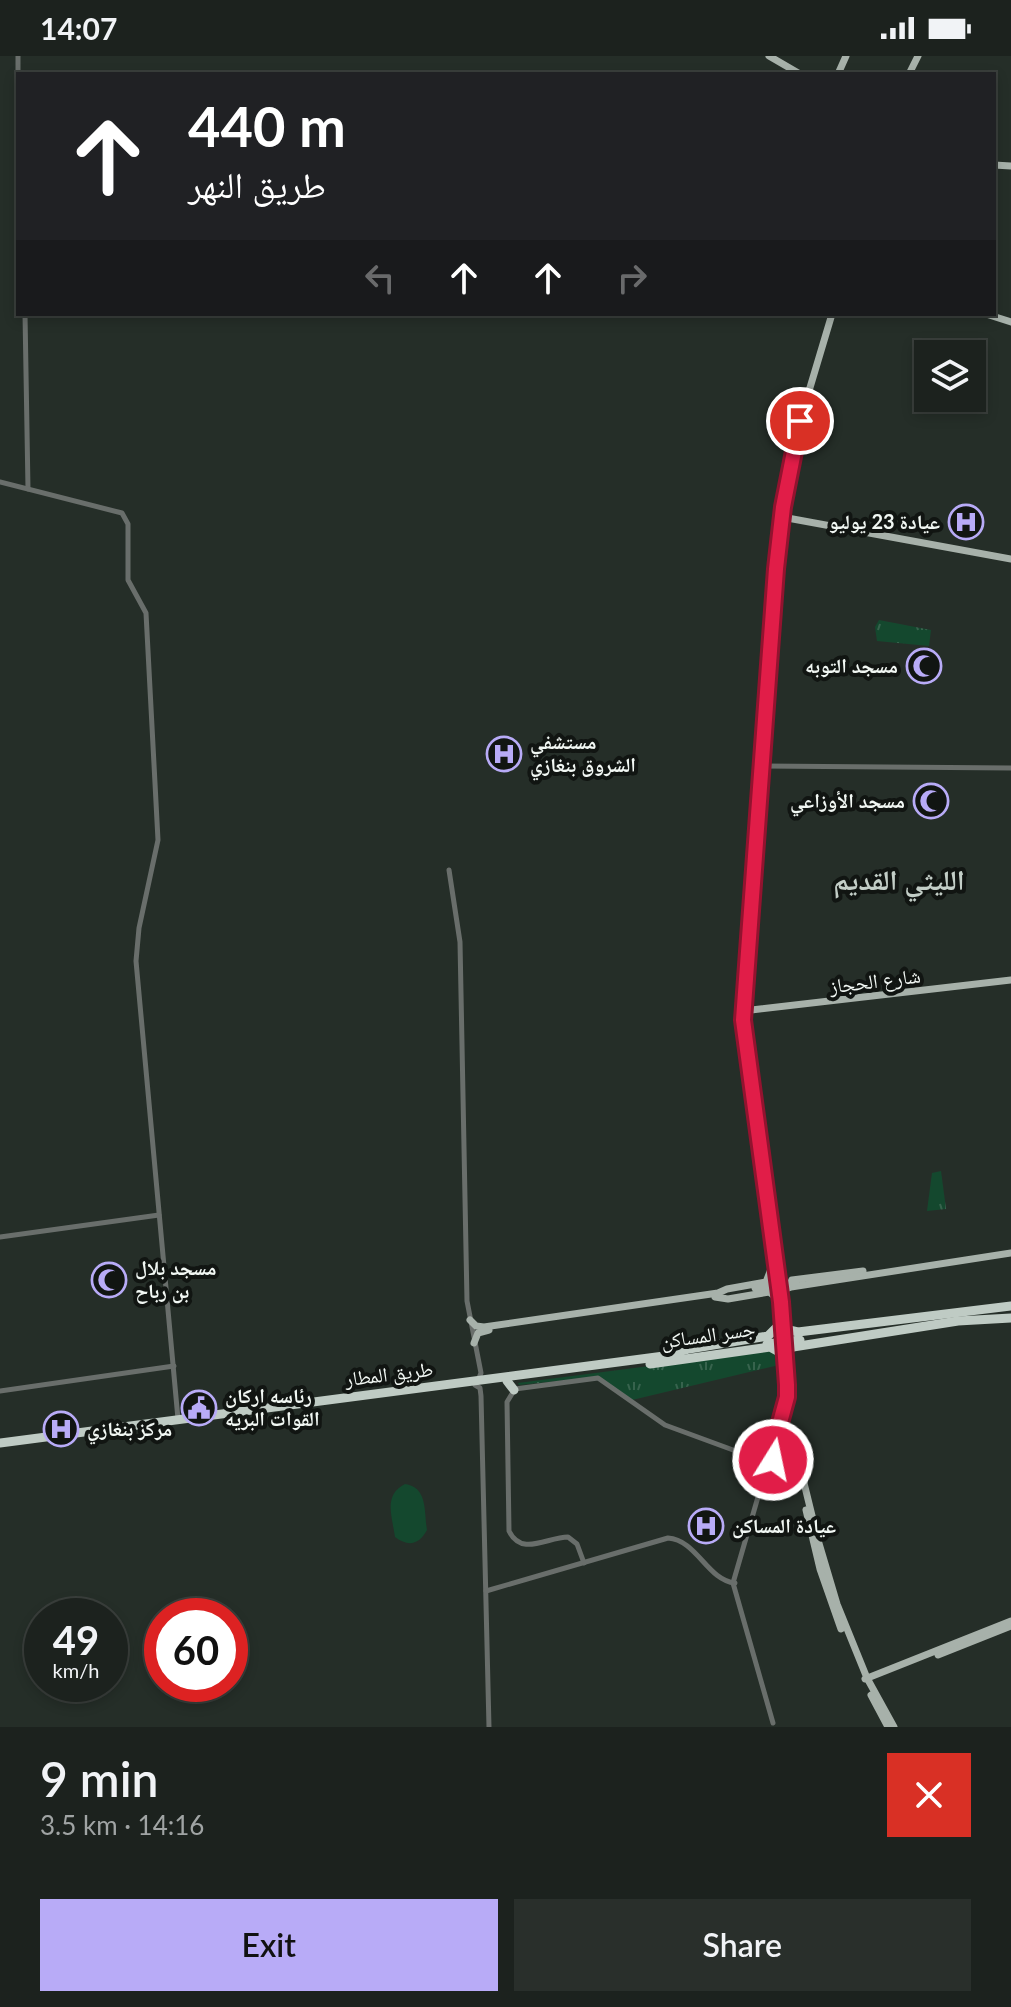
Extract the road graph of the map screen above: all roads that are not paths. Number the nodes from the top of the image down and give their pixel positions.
1 (769, 56) edge
2 (797, 72) edge
3 (25, 316) edge
4 (830, 316) edge
5 (830, 316) edge
6 (0, 482) edge
7 (28, 489) junction
8 (785, 516) junction
9 (1011, 557) edge
10 (764, 718) junction
11 (763, 766) junction
12 (1011, 768) edge
13 (756, 821) junction
14 (449, 870) dead end
15 (1011, 980) edge
16 (743, 1011) junction
17 (159, 1215) junction
18 (0, 1237) edge
19 (1011, 1250) edge
20 (773, 1264) junction
21 (777, 1274) junction
22 (845, 1276) junction
23 (721, 1295) junction
24 (778, 1298) junction
25 (1011, 1311) edge
26 (568, 1317) junction
27 (470, 1320) junction
28 (894, 1325) junction
29 (780, 1329) junction
30 (798, 1332) junction
31 (766, 1342) junction
32 (474, 1343) junction
33 (798, 1346) junction
34 (782, 1354) junction
35 (664, 1356) junction
36 (174, 1366) junction
37 (623, 1366) junction
38 (483, 1380) junction
39 (513, 1385) junction
40 (0, 1391) edge
41 (481, 1396) junction
42 (178, 1420) junction
43 (0, 1446) edge
44 (768, 1460) junction
45 (584, 1563) junction
46 (734, 1583) junction
47 (486, 1591) junction
48 (1011, 1624) edge
49 (869, 1680) junction
50 (773, 1725) edge
51 (489, 1727) edge
52 (891, 1727) edge

1 - 2 main road
3 - 7 street
4 - 8 main road
5 - 10 main road
6 - 7 street
7 - 17 street
8 - 9 main road
8 - 10 main road
10 - 11 main road
10 - 13 main road
11 - 12 street
11 - 13 main road
13 - 16 main road
13 - 20 main road
14 - 27 street
15 - 16 main road, شارع الحجاز
16 - 21 main road
17 - 18 street
17 - 36 street
19 - 22 main road
20 - 23 main road
20 - 24 main road
21 - 22 main road
21 - 24 main road
22 - 23 main road, bridge
22 - 24 main road
23 - 24 main road
23 - 26 main road
24 - 29 main road
25 - 28 highway
26 - 27 main road
26 - 32 main road
27 - 32 street
28 - 30 highway
28 - 33 highway
28 - 35 highway, جسر المساكن, bridge
28 - 37 highway, جسر المساكن, bridge
29 - 30 highway
29 - 31 highway
29 - 34 main road
30 - 33 highway
31 - 34 highway
31 - 35 highway, طريق المطار
31 - 37 highway, طريق المطار
32 - 38 street
33 - 34 highway
34 - 44 main road
35 - 38 highway, طريق المطار
36 - 40 street
36 - 42 street
37 - 39 highway, طريق المطار
38 - 39 highway, طريق المطار
38 - 41 street
38 - 41 street
38 - 42 highway, طريق المطار
38 - 43 highway, طريق المطار
39 - 44 street
39 - 45 street
41 - 47 street
42 - 43 highway, طريق المطار
44 - 46 street
44 - 49 main road
45 - 46 street
45 - 47 street
46 - 50 street
47 - 51 street
48 - 49 main road
49 - 52 main road

